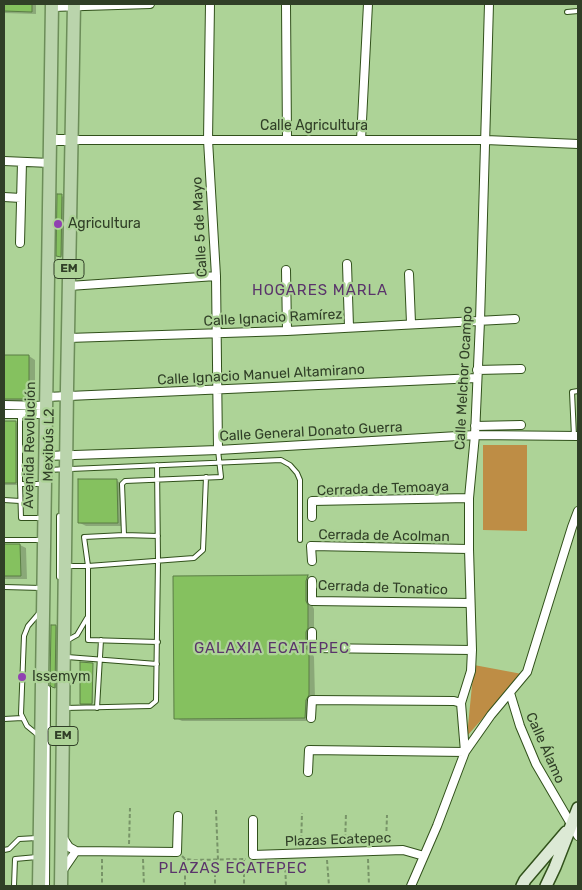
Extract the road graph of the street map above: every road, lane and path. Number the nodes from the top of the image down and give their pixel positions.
1 (150, 4) edge
2 (210, 4) edge
3 (286, 4) edge
4 (368, 4) edge
5 (490, 4) edge
6 (71, 5) edge
7 (54, 6) edge
8 (578, 11) edge
9 (567, 12) dead end
10 (67, 100) dead end
11 (68, 137) junction
12 (52, 140) junction
13 (208, 140) junction
14 (287, 140) junction
15 (361, 140) junction
16 (486, 140) junction
17 (578, 144) edge
18 (66, 156) dead end
19 (4, 161) edge
20 (22, 162) junction
21 (50, 163) junction
22 (4, 197) edge
23 (21, 198) junction
24 (20, 243) dead end
25 (347, 264) dead end
26 (286, 270) dead end
27 (409, 274) dead end
28 (216, 276) junction
29 (68, 286) junction
30 (515, 319) dead end
31 (480, 321) junction
32 (411, 323) junction
33 (349, 327) junction
34 (287, 331) junction
35 (218, 333) junction
36 (68, 338) junction
37 (520, 369) dead end
38 (477, 374) junction
39 (216, 389) junction
40 (578, 391) edge
41 (54, 400) junction
42 (4, 406) edge
43 (20, 413) junction
44 (4, 414) edge
45 (573, 418) junction
46 (578, 418) edge
47 (521, 425) dead end
48 (475, 426) junction
49 (475, 435) junction
50 (576, 436) edge
51 (218, 450) junction
52 (62, 453) junction
53 (48, 456) junction
54 (221, 463) junction
55 (157, 465) junction
56 (48, 470) junction
57 (62, 471) junction
58 (206, 477) junction
59 (157, 481) junction
60 (20, 484) junction
61 (45, 484) junction
62 (470, 498) junction
63 (4, 500) edge
64 (20, 501) junction
65 (578, 511) edge
66 (59, 513) dead end
67 (312, 517) dead end
68 (44, 518) junction
69 (124, 535) junction
70 (158, 536) junction
71 (4, 540) edge
72 (44, 540) junction
73 (300, 540) dead end
74 (469, 548) junction
75 (158, 561) junction
76 (312, 561) dead end
77 (65, 566) junction
78 (88, 566) junction
79 (312, 581) dead end
80 (4, 587) edge
81 (43, 587) junction
82 (59, 596) dead end
83 (470, 603) junction
84 (43, 608) junction
85 (88, 617) junction
86 (48, 625) dead end
87 (312, 632) dead end
88 (100, 640) junction
89 (158, 642) junction
90 (64, 643) junction
91 (472, 650) junction
92 (64, 657) junction
93 (99, 660) junction
94 (157, 664) junction
95 (48, 683) dead end
96 (510, 693) junction
97 (461, 703) junction
98 (60, 705) junction
99 (97, 708) junction
100 (22, 718) junction
101 (312, 718) dead end
102 (4, 719) edge
103 (41, 737) junction
104 (57, 741) dead end
105 (465, 752) junction
106 (308, 772) dead end
107 (130, 808) dead end
108 (578, 808) edge
109 (216, 810) dead end
110 (302, 813) dead end
111 (346, 813) dead end
112 (387, 815) dead end
113 (178, 816) dead end
114 (253, 820) dead end
115 (575, 824) edge
116 (62, 832) junction
117 (578, 836) edge
118 (39, 838) junction
119 (56, 848) dead end
120 (4, 850) edge
121 (76, 851) junction
122 (102, 851) junction
123 (129, 851) junction
124 (386, 851) junction
125 (143, 852) junction
126 (177, 852) junction
127 (345, 852) junction
128 (368, 852) junction
129 (327, 853) junction
130 (285, 854) junction
131 (301, 854) junction
132 (252, 855) junction
133 (424, 856) junction
134 (39, 857) junction
135 (185, 859) junction
136 (216, 860) junction
137 (244, 860) junction
138 (59, 882) edge
139 (14, 886) edge
140 (39, 886) edge
141 (47, 886) edge
142 (102, 886) edge
143 (144, 886) edge
144 (185, 886) edge
145 (215, 886) edge
146 (244, 886) edge
147 (286, 886) edge
148 (329, 886) edge
149 (369, 886) edge
150 (411, 886) edge
151 (522, 886) edge
152 (546, 886) edge

1 - 6 street
2 - 13 street, Calle 5 de Mayo
3 - 14 street
4 - 15 street
5 - 16 street, Calle Melchor Ocampo
6 - 7 street
6 - 10 lane
6 - 11 main road, Avenida Revolución / EM
7 - 12 main road, Avenida Revolución / EM
8 - 9 lane
11 - 12 street, Calle Agricultura
11 - 13 street, Calle Agricultura
11 - 18 lane
11 - 29 main road, Avenida Revolución / EM
12 - 21 main road, Avenida Revolución / EM
12 - 41 lane, Mexibús L2
13 - 14 street, Calle Agricultura
13 - 28 street, Calle 5 de Mayo
14 - 15 street, Calle Agricultura
15 - 16 street, Calle Agricultura
16 - 17 street, Calle Agricultura
16 - 31 street, Calle Melchor Ocampo
19 - 20 street
20 - 21 street
20 - 23 street
21 - 41 main road, Avenida Revolución / EM
22 - 23 street
23 - 24 street
25 - 33 street
26 - 34 street
27 - 32 street
28 - 29 street
28 - 35 street, Calle 5 de Mayo
29 - 36 main road, Avenida Revolución / EM
30 - 31 street, Calle Ignacio Ramírez
31 - 32 street, Calle Ignacio Ramírez
31 - 38 street, Calle Melchor Ocampo
32 - 33 street, Calle Ignacio Ramírez
33 - 34 street, Calle Ignacio Ramírez
34 - 35 street, Calle Ignacio Ramírez
35 - 36 street, Calle Ignacio Ramírez
35 - 39 street, Calle 5 de Mayo
36 - 41 main road, Avenida Revolución / EM
37 - 38 street, Calle Ignacio Manuel Altamirano
38 - 39 street, Calle Ignacio Manuel Altamirano
38 - 48 street, Calle Melchor Ocampo
39 - 41 street, Calle Ignacio Manuel Altamirano
39 - 51 street, Calle 5 de Mayo
40 - 45 lane
41 - 42 street
41 - 43 street
41 - 52 main road, Avenida Revolución / EM
41 - 53 main road, Avenida Revolución / EM
43 - 44 street
43 - 60 lane
45 - 46 lane
45 - 50 lane
47 - 48 street
48 - 49 street, Calle Melchor Ocampo
49 - 50 street, Calle General Donato Guerra
49 - 51 street, Calle General Donato Guerra
49 - 62 street, Calle Melchor Ocampo
51 - 52 street, Calle General Donato Guerra
51 - 54 lane
52 - 53 street, Calle General Donato Guerra
52 - 57 main road, Avenida Revolución / EM
53 - 56 main road, Avenida Revolución / EM
54 - 55 lane
54 - 58 lane
54 - 73 lane
55 - 57 lane
55 - 59 lane
56 - 57 lane
56 - 61 main road, Avenida Revolución / EM
56 - 86 lane, Mexibús L2
57 - 77 main road, Avenida Revolución / EM
58 - 59 lane
58 - 75 lane
59 - 69 lane
59 - 70 lane
60 - 61 lane
60 - 64 lane
61 - 68 main road, Avenida Revolución / EM
62 - 67 street, Cerrada de Temoaya
62 - 74 street, Calle Melchor Ocampo
63 - 64 lane
64 - 68 lane
65 - 96 street
66 - 82 lane
68 - 72 main road, Avenida Revolución / EM
69 - 70 lane
69 - 78 lane
70 - 75 lane
71 - 72 lane
72 - 81 main road, Avenida Revolución / EM
74 - 76 street, Cerrada de Acolman
74 - 83 street, Calle Melchor Ocampo
75 - 78 lane
75 - 89 lane
77 - 78 lane
77 - 90 main road, Avenida Revolución / EM
78 - 85 lane
79 - 83 street, Cerrada de Tonatico
80 - 81 lane
81 - 84 main road, Avenida Revolución / EM
83 - 91 street, Calle Melchor Ocampo
84 - 100 lane
84 - 103 main road, Avenida Revolución / EM
85 - 88 lane
85 - 90 lane
87 - 91 street
88 - 89 lane
88 - 93 lane
89 - 94 lane
90 - 92 main road, Avenida Revolución / EM
91 - 97 street, Calle Melchor Ocampo
92 - 93 lane
92 - 98 main road, Avenida Revolución / EM
93 - 94 lane
93 - 99 lane
94 - 99 lane
95 - 141 lane
96 - 105 street
96 - 115 street, Calle Álamo
97 - 101 street
97 - 105 street, Calle Melchor Ocampo
98 - 99 lane
98 - 104 lane
98 - 116 main road, Avenida Revolución / EM
100 - 102 lane
100 - 103 lane
103 - 118 main road, Avenida Revolución / EM
105 - 106 street
105 - 133 street
107 - 123 path
108 - 115 main road
109 - 136 path
110 - 131 path
111 - 127 path
112 - 124 path
113 - 126 street
114 - 132 street
115 - 117 street, Calle Álamo
115 - 151 main road
115 - 152 main road
116 - 121 street
116 - 138 main road, Avenida Revolución / EM
118 - 120 lane
118 - 134 main road, Avenida Revolución / EM
119 - 138 lane
121 - 122 street
121 - 138 street
122 - 123 street
122 - 142 path
123 - 125 street
124 - 128 street, Plazas Ecatepec
124 - 133 street, Plazas Ecatepec
125 - 126 street
125 - 143 path
126 - 135 path
127 - 128 street, Plazas Ecatepec
127 - 129 street, Plazas Ecatepec
128 - 149 path
129 - 131 street, Plazas Ecatepec
129 - 148 path
130 - 131 street, Plazas Ecatepec
130 - 132 street, Plazas Ecatepec
130 - 147 path
132 - 137 path
133 - 150 street
134 - 139 lane
134 - 140 main road, Avenida Revolución / EM
135 - 136 path
135 - 144 path
136 - 137 path
136 - 145 path
137 - 146 path

